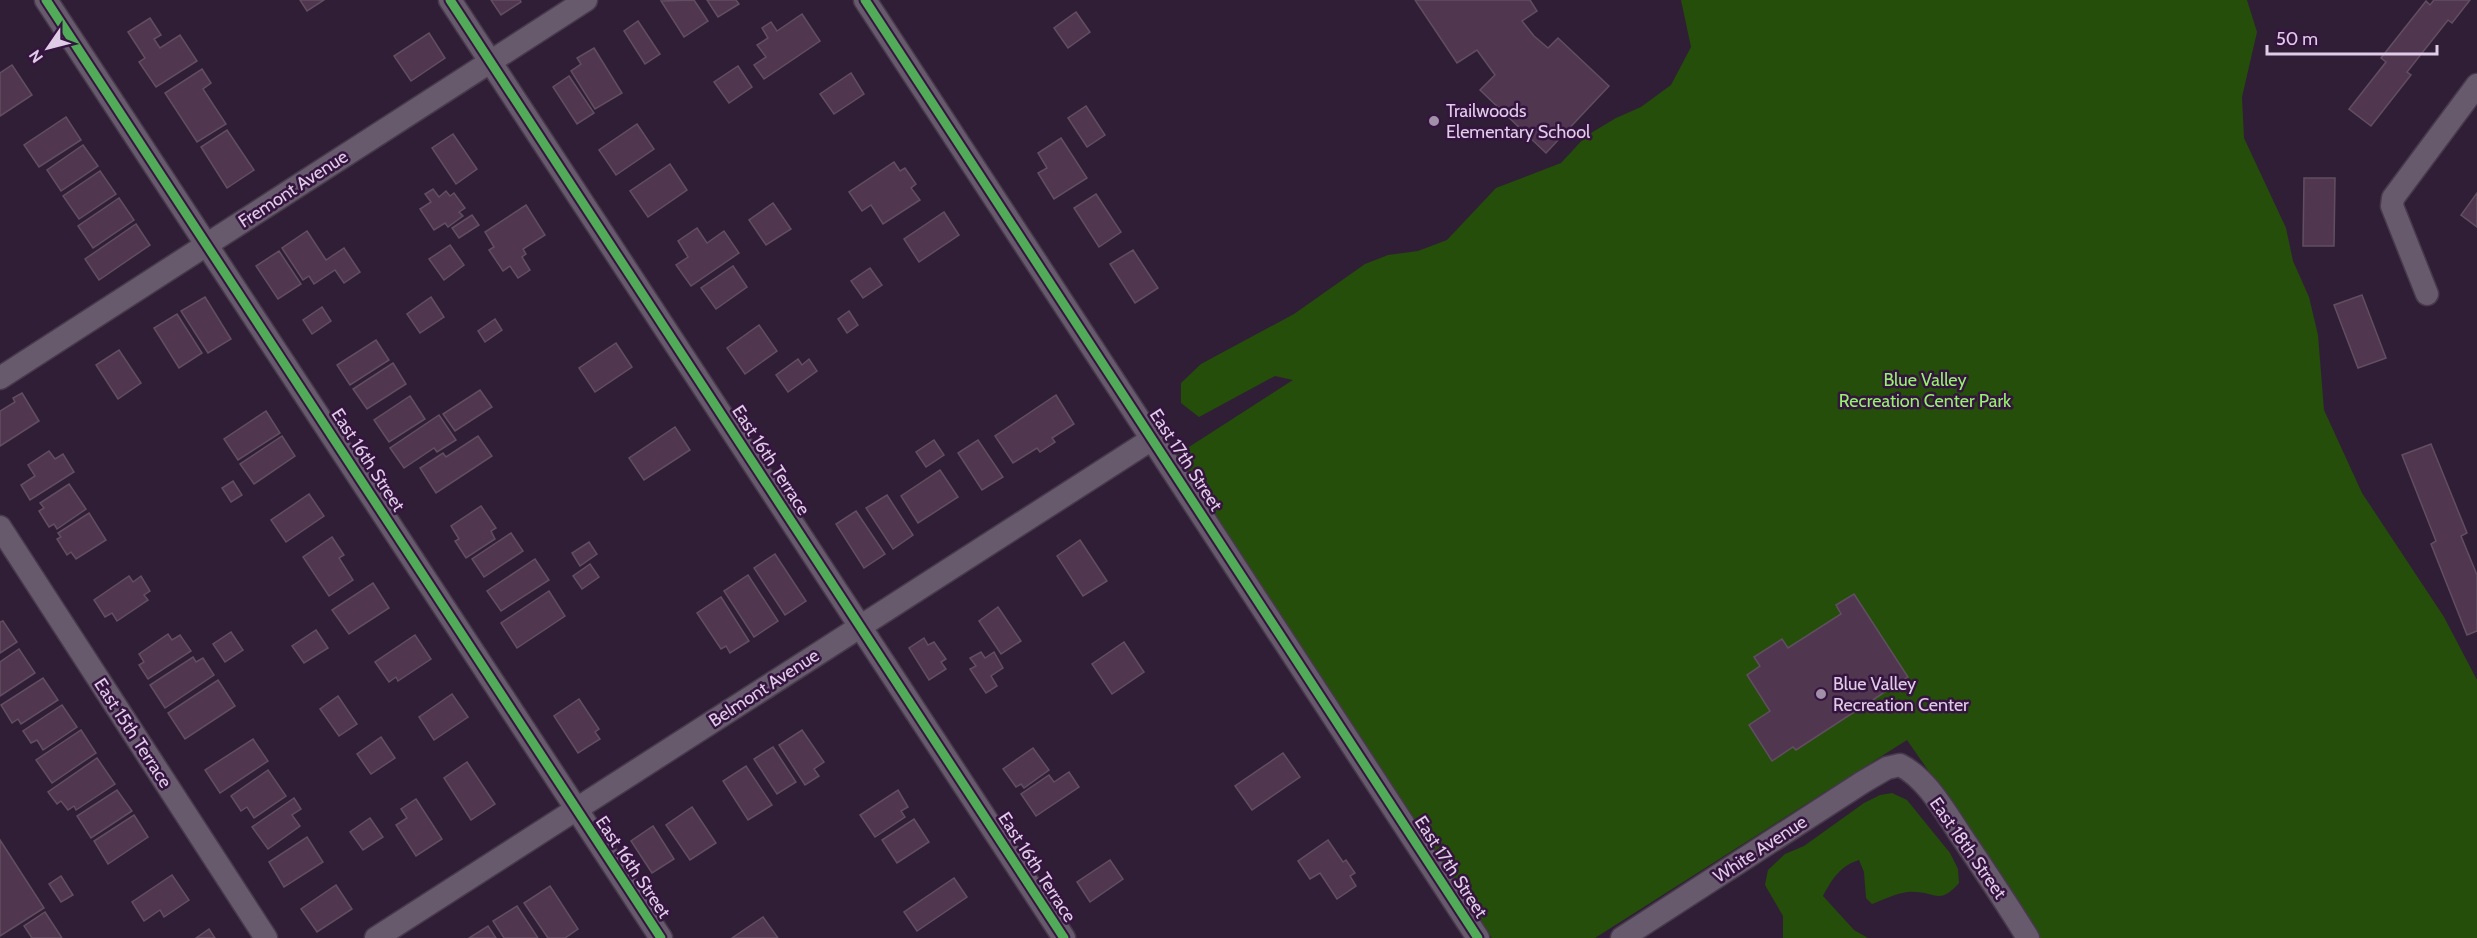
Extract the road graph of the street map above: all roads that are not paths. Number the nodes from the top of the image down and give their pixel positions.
1 (46, 0) edge
2 (450, 0) edge
3 (586, 0) edge
4 (865, 0) edge
5 (490, 62) junction
6 (2477, 85) edge
7 (207, 244) junction
8 (2427, 294) dead end
9 (0, 378) edge
10 (1152, 439) junction
11 (0, 527) edge
12 (860, 626) junction
13 (1900, 765) joint
14 (575, 809) junction
15 (266, 938) edge
16 (376, 938) edge
17 (661, 938) edge
18 (1064, 938) edge
19 (1478, 938) edge
20 (1622, 938) edge
21 (2028, 938) edge

1 - 7 street, East 16th Street
2 - 5 street, East 16th Terrace
3 - 5 street, Fremont Avenue
4 - 10 street, East 17th Street
5 - 7 street, Fremont Avenue
5 - 12 street, East 16th Terrace
6 - 8 street
7 - 9 street, Fremont Avenue
7 - 14 street, East 16th Street
10 - 12 street, Belmont Avenue
10 - 19 street, East 17th Street
11 - 15 street, East 15th Terrace
12 - 14 street, Belmont Avenue
12 - 18 street, East 16th Terrace
13 - 20 street, White Avenue
13 - 21 street, East 18th Street
14 - 16 street, Belmont Avenue
14 - 17 street, East 16th Street

